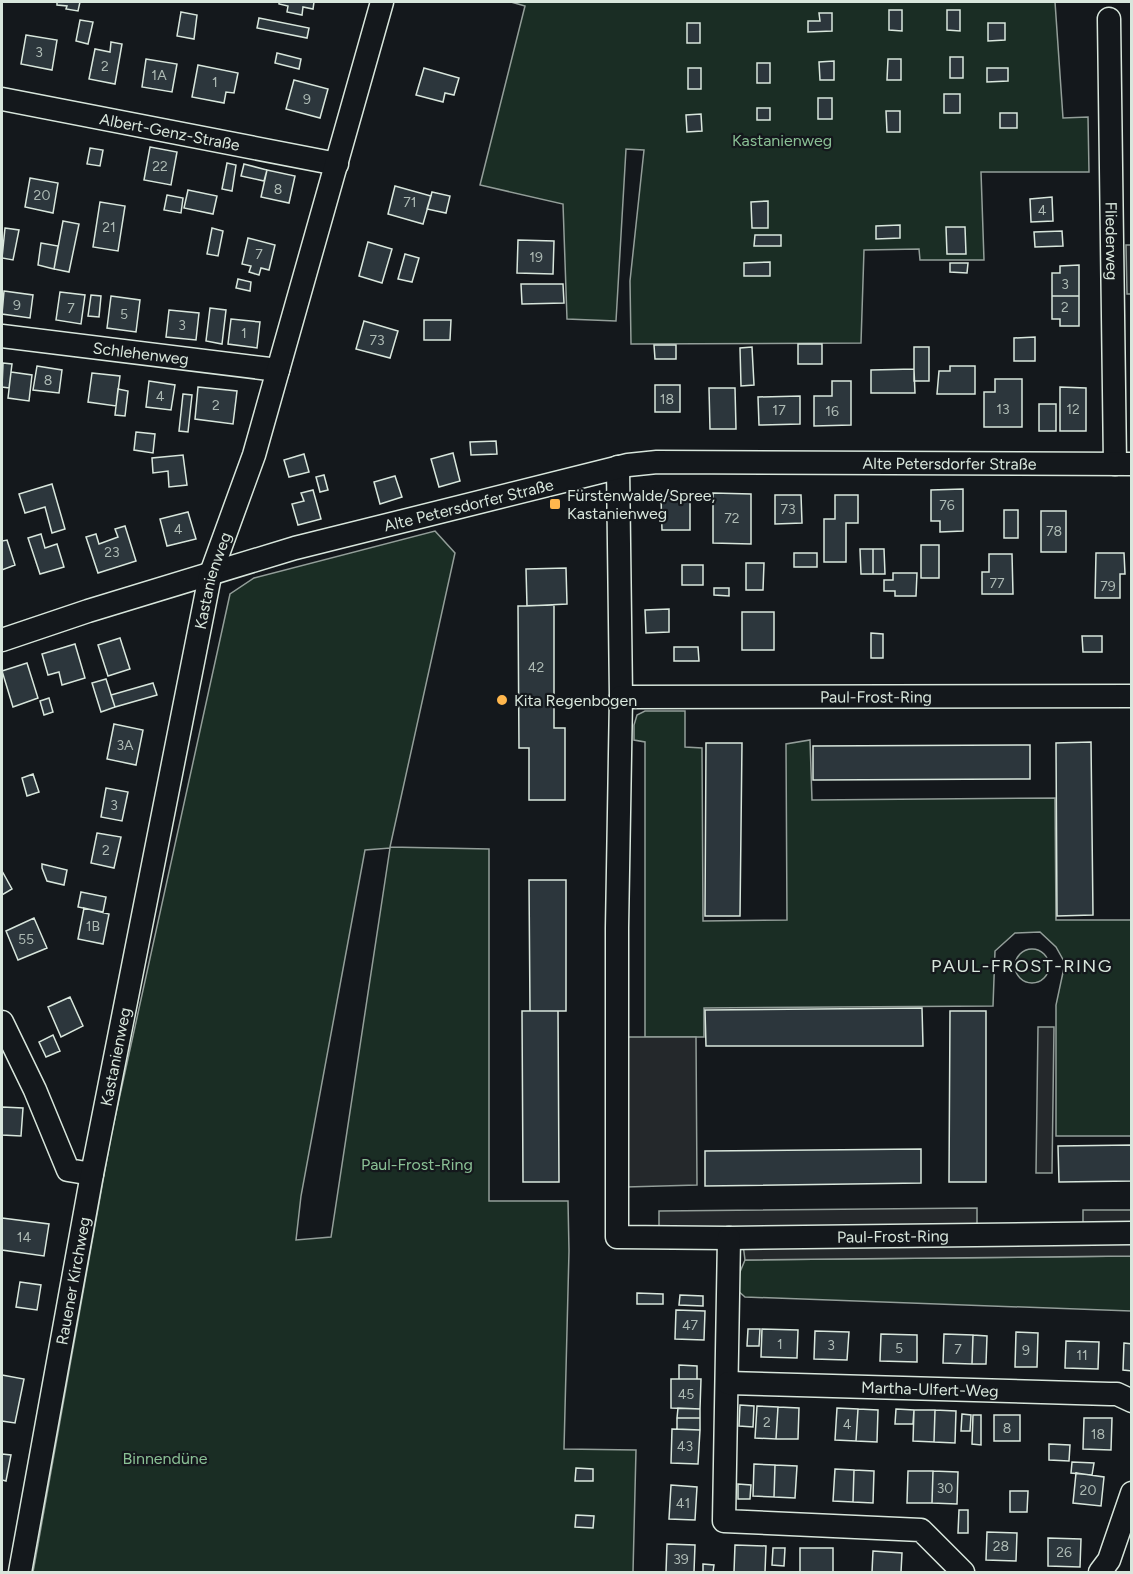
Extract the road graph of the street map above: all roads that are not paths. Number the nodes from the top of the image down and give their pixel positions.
1 (382, 2) edge
2 (1109, 18) dead end
3 (2, 99) edge
4 (337, 164) junction
5 (1122, 233) edge
6 (2, 336) edge
7 (278, 370) junction
8 (1123, 464) edge
9 (618, 467) junction
10 (210, 576) junction
11 (2, 640) edge
12 (1131, 696) edge
13 (621, 697) junction
14 (2, 1022) edge
15 (92, 1174) junction
16 (1131, 1233) edge
17 (729, 1238) junction
18 (728, 1383) junction
19 (1131, 1401) edge
20 (1131, 1493) edge
21 (20, 1572) edge
22 (963, 1572) edge
23 (1100, 1572) edge

1 - 4 street, Kastanienweg
2 - 5 street, Fliederweg
3 - 4 street, Albert-Genz-Straße
4 - 7 street, Kastanienweg
5 - 8 street, Fliederweg
6 - 7 street, Schlehenweg
7 - 10 street, Kastanienweg
8 - 9 street, Alte Petersdorfer Straße
9 - 10 street, Alte Petersdorfer Straße
9 - 13 street, Paul-Frost-Ring
10 - 11 street, Alte Petersdorfer Straße
10 - 15 street, Kastanienweg
12 - 13 street, Paul-Frost-Ring
13 - 17 street, Paul-Frost-Ring
14 - 15 street
15 - 21 street, Rauener Kirchweg
16 - 17 street, Paul-Frost-Ring
17 - 18 street
18 - 19 street, Martha-Ulfert-Weg
18 - 22 street
20 - 23 street

